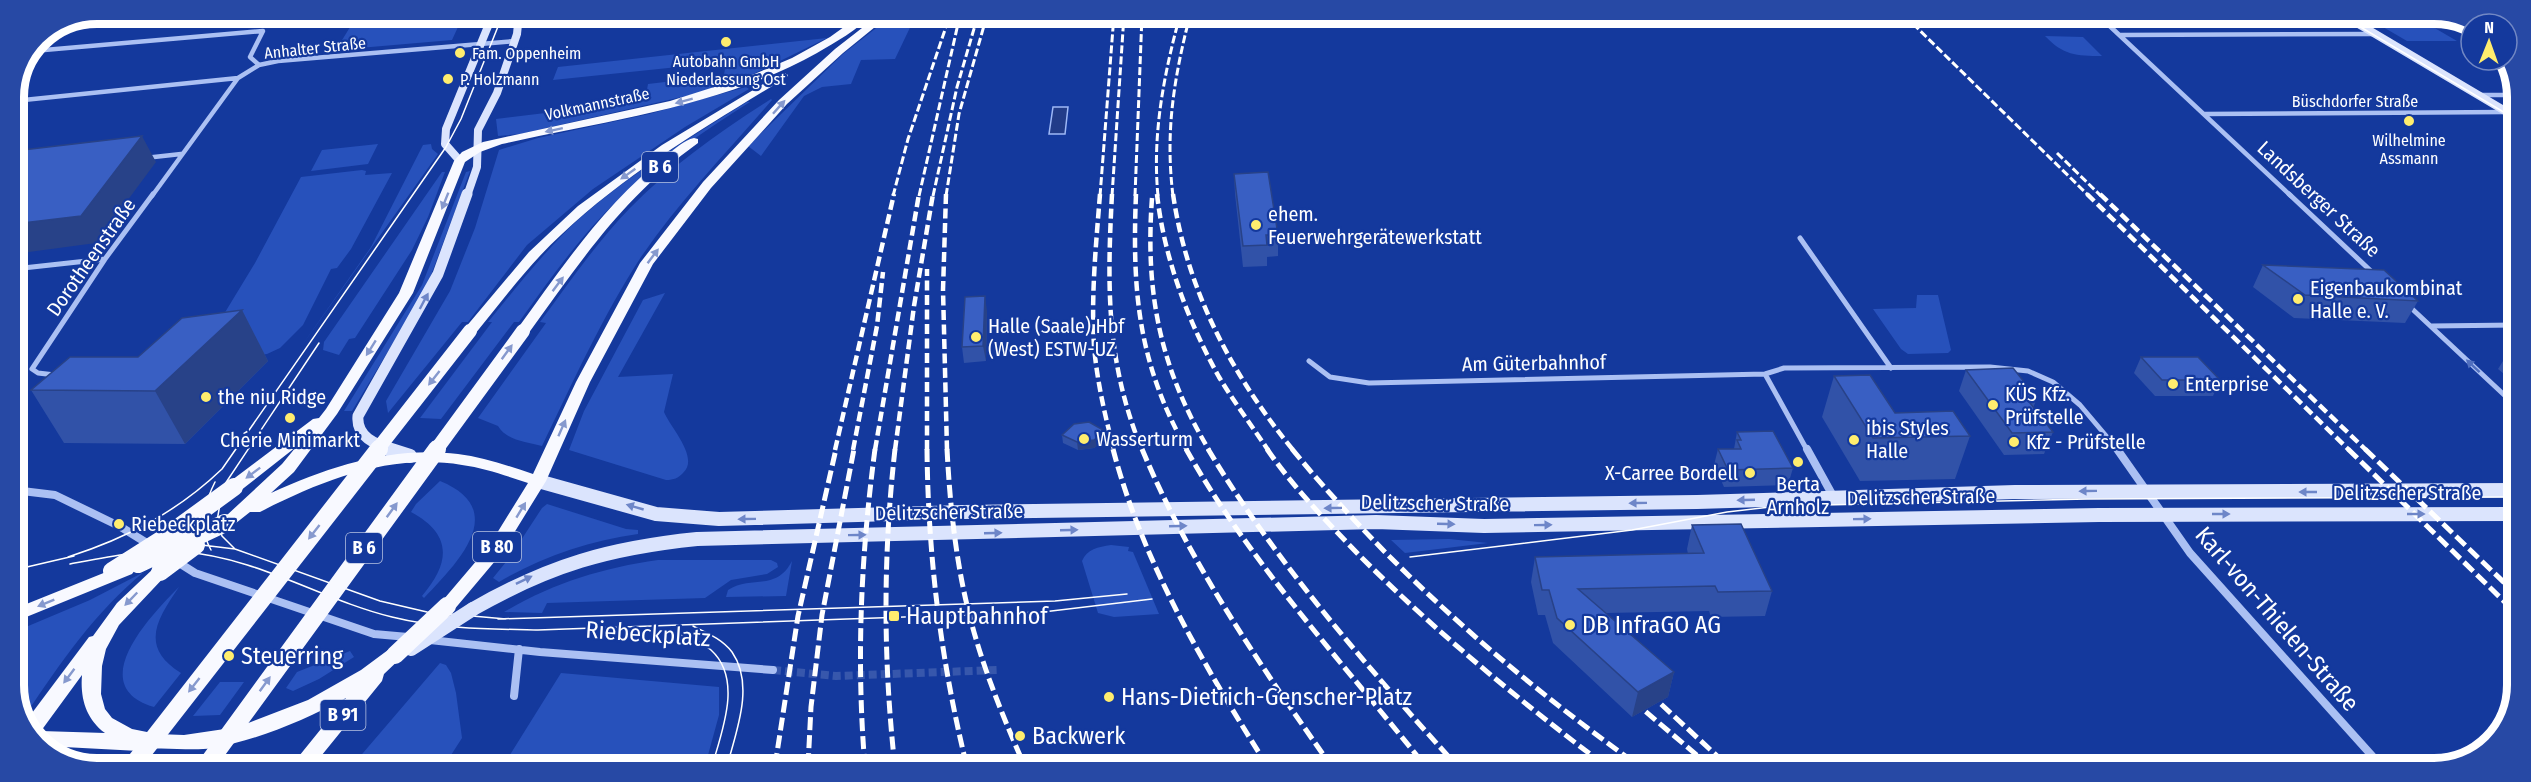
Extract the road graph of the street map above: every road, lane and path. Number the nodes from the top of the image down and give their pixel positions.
1 (489, 24) edge
2 (518, 24) edge
3 (855, 24) edge
4 (875, 24) edge
5 (2108, 24) edge
6 (2358, 24) edge
7 (2374, 34) junction
8 (2120, 35) junction
9 (515, 41) junction
10 (481, 44) junction
11 (41, 50) edge
12 (818, 51) junction
13 (839, 51) junction
14 (259, 65) junction
15 (238, 78) junction
16 (2507, 94) edge
17 (2478, 95) junction
18 (24, 100) edge
19 (2506, 112) joint
20 (2204, 114) junction
21 (478, 148) junction
22 (181, 154) junction
23 (134, 160) edge
24 (460, 161) junction
25 (1800, 238) dead end
26 (105, 259) junction
27 (24, 268) edge
28 (2378, 277) edge
29 (2404, 302) edge
30 (2507, 325) edge
31 (2430, 326) junction
32 (1309, 361) dead end
33 (1891, 368) junction
34 (1765, 374) junction
35 (61, 376) edge
36 (2507, 398) edge
37 (332, 411) junction
38 (410, 456) junction
39 (538, 481) junction
40 (2507, 490) edge
41 (24, 491) edge
42 (2147, 491) junction
43 (1833, 496) junction
44 (2162, 514) junction
45 (2507, 514) edge
46 (228, 523) junction
47 (119, 571) junction
48 (24, 612) edge
49 (105, 630) junction
50 (519, 649) junction
51 (393, 658) junction
52 (773, 670) tunnel mouth
53 (514, 696) dead end
54 (35, 724) edge
55 (48, 739) edge
56 (166, 743) junction
57 (138, 758) edge
58 (212, 758) edge
59 (307, 758) edge
60 (2374, 758) edge

1 - 10 main road
2 - 9 main road
3 - 12 main road, Volkmannstraße
4 - 13 main road, B 6
5 - 8 street, Landsberger Straße
6 - 7 main road
7 - 8 street
7 - 17 main road
8 - 20 street, Landsberger Straße
9 - 10 street, Anhalter Straße
9 - 21 main road
10 - 14 street, Anhalter Straße
10 - 24 main road
11 - 14 street
12 -> 21 main road, Volkmannstraße
12 -> 57 main road, bridge
39 -> 13 main road
58 -> 13 main road, B 6, bridge
14 - 15 street, Anhalter Straße
15 - 18 street, Anhalter Straße
15 - 22 street, Dorotheenstraße
16 - 17 street
17 - 19 main road
19 - 20 street, Büschdorfer Straße
20 - 28 street, Landsberger Straße
21 - 24 main road, Volkmannstraße
38 -> 21 main road
22 - 23 street
22 - 26 street, Dorotheenstraße
24 -> 37 main road
25 - 33 street
26 - 27 street
26 - 35 street, Dorotheenstraße
29 - 31 street
30 - 31 street
36 -> 31 street
32 - 34 street, Am Güterbahnhof
33 - 34 street, Am Güterbahnhof
33 - 42 street, Am Güterbahnhof
34 - 43 street
37 - 46 main road
37 -> 47 main road, bridge
38 - 39 main road
38 - 46 main road
43 -> 39 main road, Delitzscher Straße
51 -> 39 main road, B 80, bridge
40 -> 42 main road, Delitzscher Straße
41 - 50 street, Riebeckplatz
42 -> 43 main road, Delitzscher Straße
42 - 44 street, Karl-von-Thielen-Straße
44 -> 45 main road, Delitzscher Straße
51 -> 44 main road, Delitzscher Straße, bridge
44 - 60 street, Karl-von-Thielen-Straße
46 - 47 main road, bridge
46 -> 49 main road, bridge
47 -> 48 main road
49 -> 54 main road
49 - 56 main road, B 80
50 - 52 street, Riebeckplatz
50 - 53 street
51 - 56 main road, B 80
51 - 59 main road, B 91
55 - 56 main road, B 80

